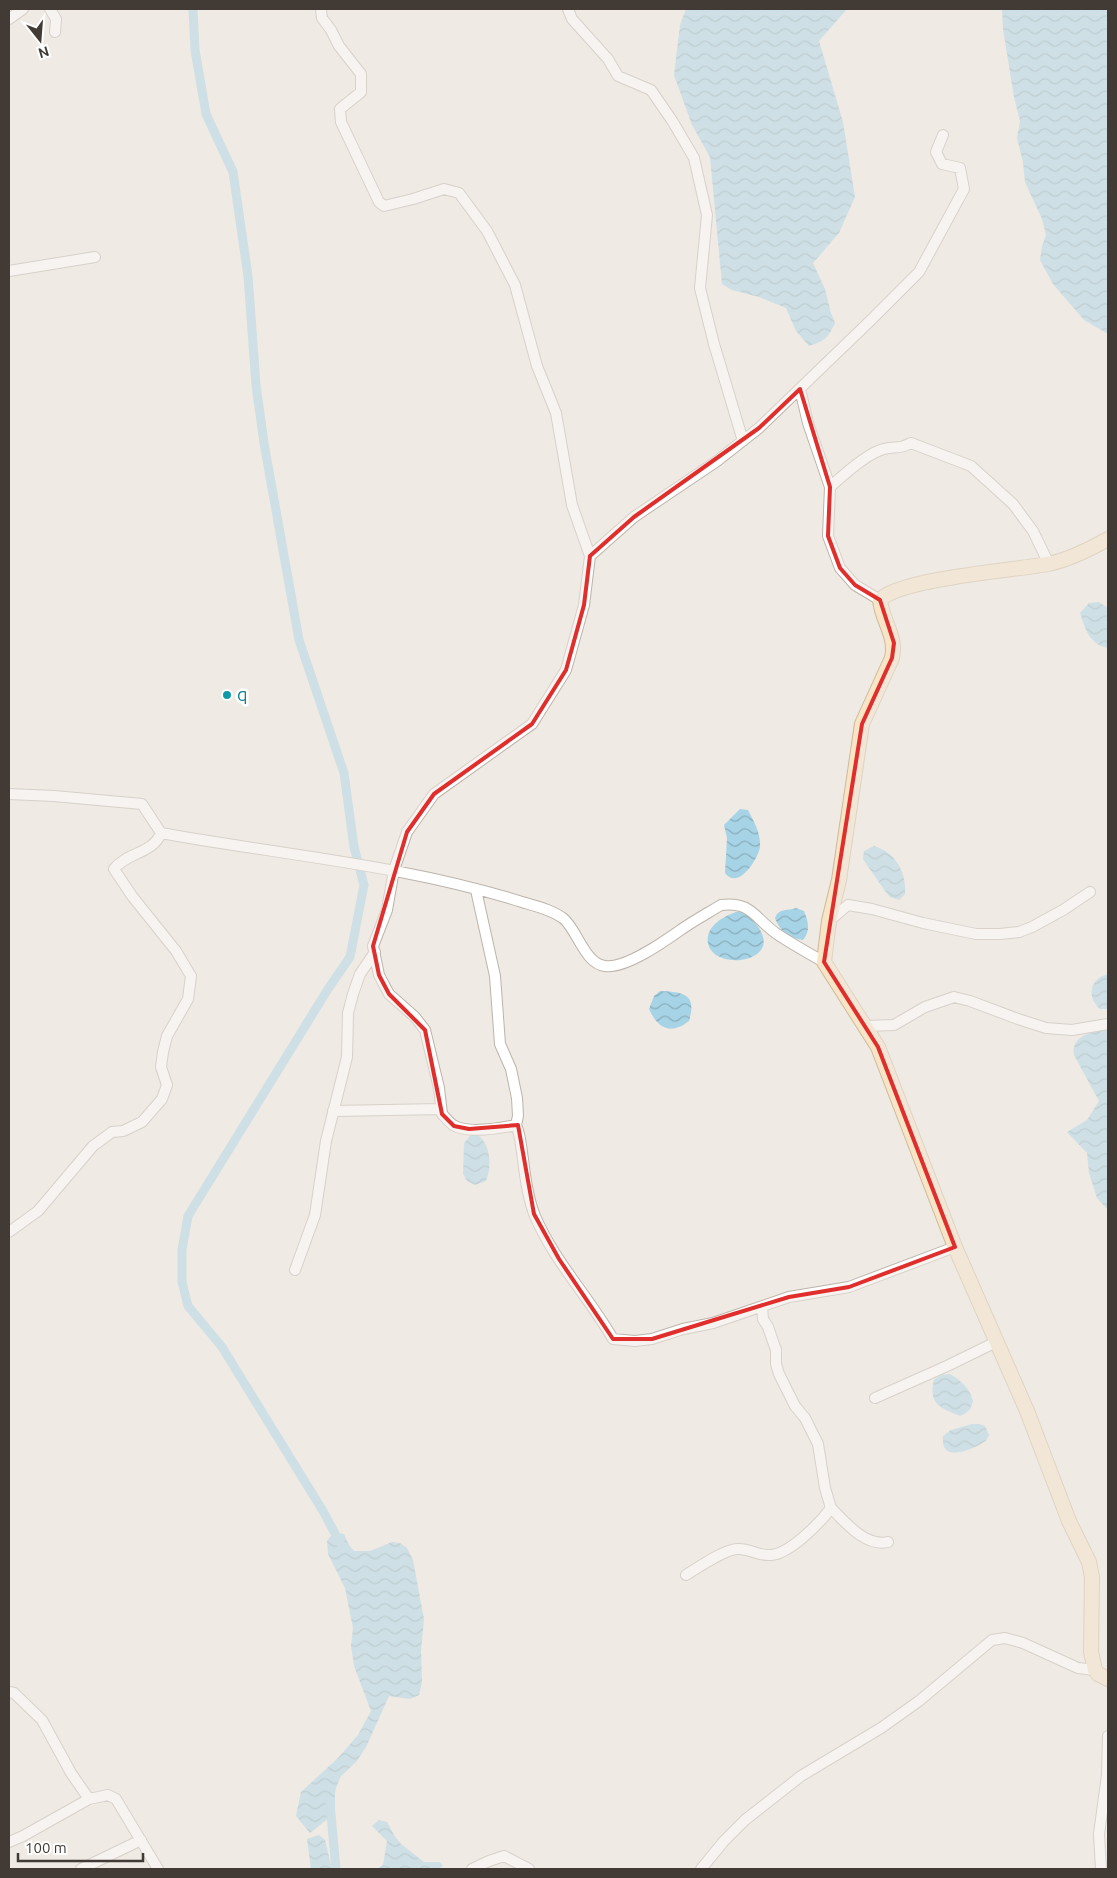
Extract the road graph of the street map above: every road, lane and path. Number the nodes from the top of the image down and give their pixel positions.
1 (23, 9) edge
2 (50, 9) edge
3 (321, 9) edge
4 (568, 9) edge
5 (9, 19) edge
6 (55, 32) dead end
7 (943, 135) dead end
8 (95, 256) dead end
9 (9, 271) edge
10 (800, 389) junction
11 (743, 441) junction
12 (830, 487) junction
13 (1108, 539) edge
14 (590, 556) junction
15 (1049, 564) junction
16 (880, 600) junction
17 (9, 794) edge
18 (161, 834) junction
19 (394, 870) junction
20 (476, 890) junction
21 (1090, 892) dead end
22 (829, 921) junction
23 (375, 952) junction
24 (824, 962) junction
25 (1108, 1024) edge
26 (866, 1026) junction
27 (441, 1109) junction
28 (333, 1111) junction
29 (516, 1125) junction
30 (9, 1232) edge
31 (955, 1247) junction
32 (295, 1270) dead end
33 (762, 1307) junction
34 (996, 1342) junction
35 (875, 1398) dead end
36 (831, 1508) junction
37 (888, 1542) dead end
38 (686, 1575) dead end
39 (1095, 1670) junction
40 (1108, 1679) edge
41 (9, 1692) edge
42 (1108, 1736) edge
43 (89, 1799) junction
44 (141, 1840) junction
45 (9, 1842) edge
46 (81, 1869) edge
47 (158, 1869) edge
48 (472, 1869) edge
49 (529, 1869) edge
50 (701, 1869) edge
51 (1101, 1869) edge

1 - 5 street
2 - 6 street
3 - 14 street
4 - 11 street
7 - 10 street
8 - 9 street
10 - 11 street
10 - 12 street
11 - 14 street
12 - 15 street
12 - 16 street
13 - 15 street
14 - 19 street
15 - 16 street
16 - 22 street
17 - 18 street
18 - 19 street
18 - 30 street
19 - 20 street
19 - 23 street
20 - 24 street
20 - 29 street
21 - 22 street
22 - 24 street
23 - 27 street
23 - 28 street
24 - 26 street
25 - 26 street
26 - 31 street
27 - 28 street
27 - 29 street
28 - 32 street
29 - 33 street
31 - 33 street
31 - 34 street
33 - 36 street
34 - 35 street
34 - 39 street
36 - 37 street
36 - 38 street
39 - 40 street
39 - 50 street
41 - 43 street
42 - 51 street
43 - 44 street
43 - 45 street
44 - 46 street
44 - 47 street
48 - 49 street

